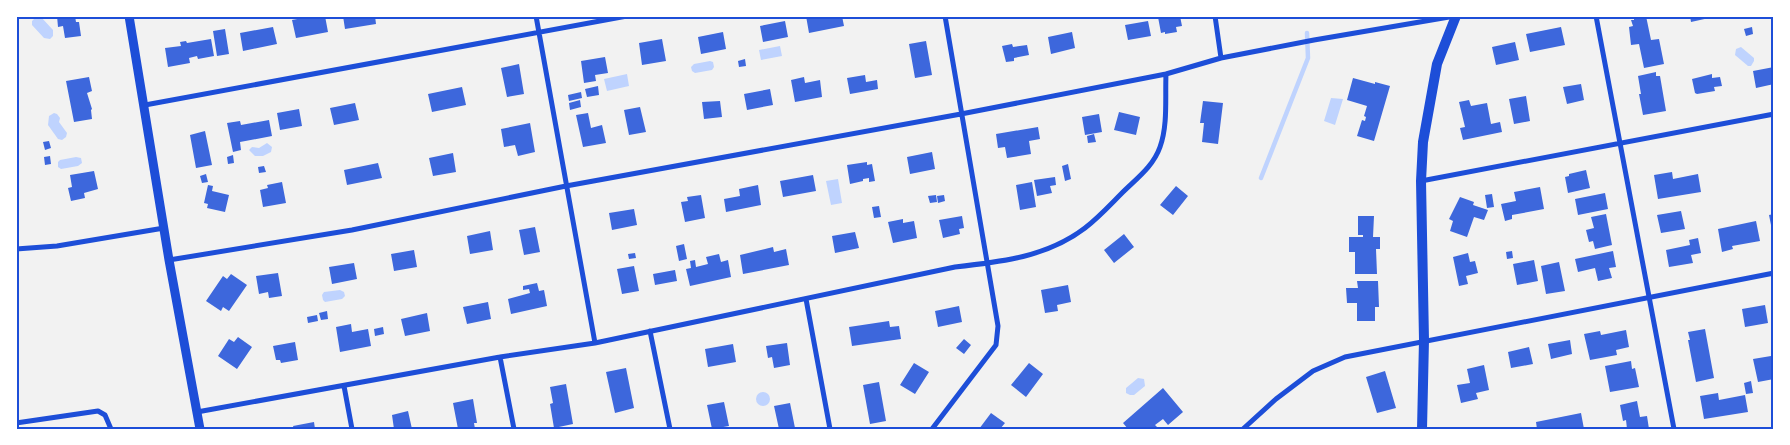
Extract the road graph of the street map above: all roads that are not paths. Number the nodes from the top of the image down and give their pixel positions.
1 (129, 16) edge
2 (536, 16) edge
3 (627, 16) edge
4 (945, 16) edge
5 (1215, 16) edge
6 (1455, 16) edge
7 (1596, 16) edge
8 (539, 33) junction
9 (1221, 58) junction
10 (1166, 74) junction
11 (145, 105) junction
12 (961, 114) junction
13 (1774, 114) edge
14 (1619, 143) junction
15 (1422, 181) junction
16 (566, 186) junction
17 (164, 228) junction
18 (16, 249) edge
19 (169, 260) junction
20 (988, 264) junction
21 (1774, 273) edge
22 (1648, 297) junction
23 (806, 298) junction
24 (650, 331) junction
25 (1424, 340) junction
26 (595, 343) junction
27 (500, 357) junction
28 (344, 386) junction
29 (197, 412) junction
30 (16, 426) edge
31 (111, 429) edge
32 (200, 429) edge
33 (352, 429) edge
34 (514, 429) edge
35 (670, 429) edge
36 (830, 429) edge
37 (932, 429) edge
38 (1244, 429) edge
39 (1422, 429) edge
40 (1674, 429) edge

1 - 11 street
2 - 8 street
3 - 8 street
4 - 12 street
5 - 9 street
6 - 9 street
6 - 15 main road
7 - 14 street
8 - 11 street
8 - 16 street
9 - 10 street
10 - 12 street
10 - 20 street
11 - 17 street
12 - 16 street
12 - 20 street
13 - 14 street
14 - 15 street
14 - 22 street
15 - 25 main road
16 - 19 street
16 - 26 street
17 - 18 street
17 - 19 street
19 - 29 street
20 - 23 street
20 - 37 street
21 - 22 street
22 - 25 street
22 - 40 street
23 - 24 street
23 - 36 street
24 - 26 street
24 - 35 street
25 - 38 street
25 - 39 main road
26 - 27 street
27 - 28 street
27 - 34 street
28 - 29 street
28 - 33 street
29 - 32 street
30 - 31 street

